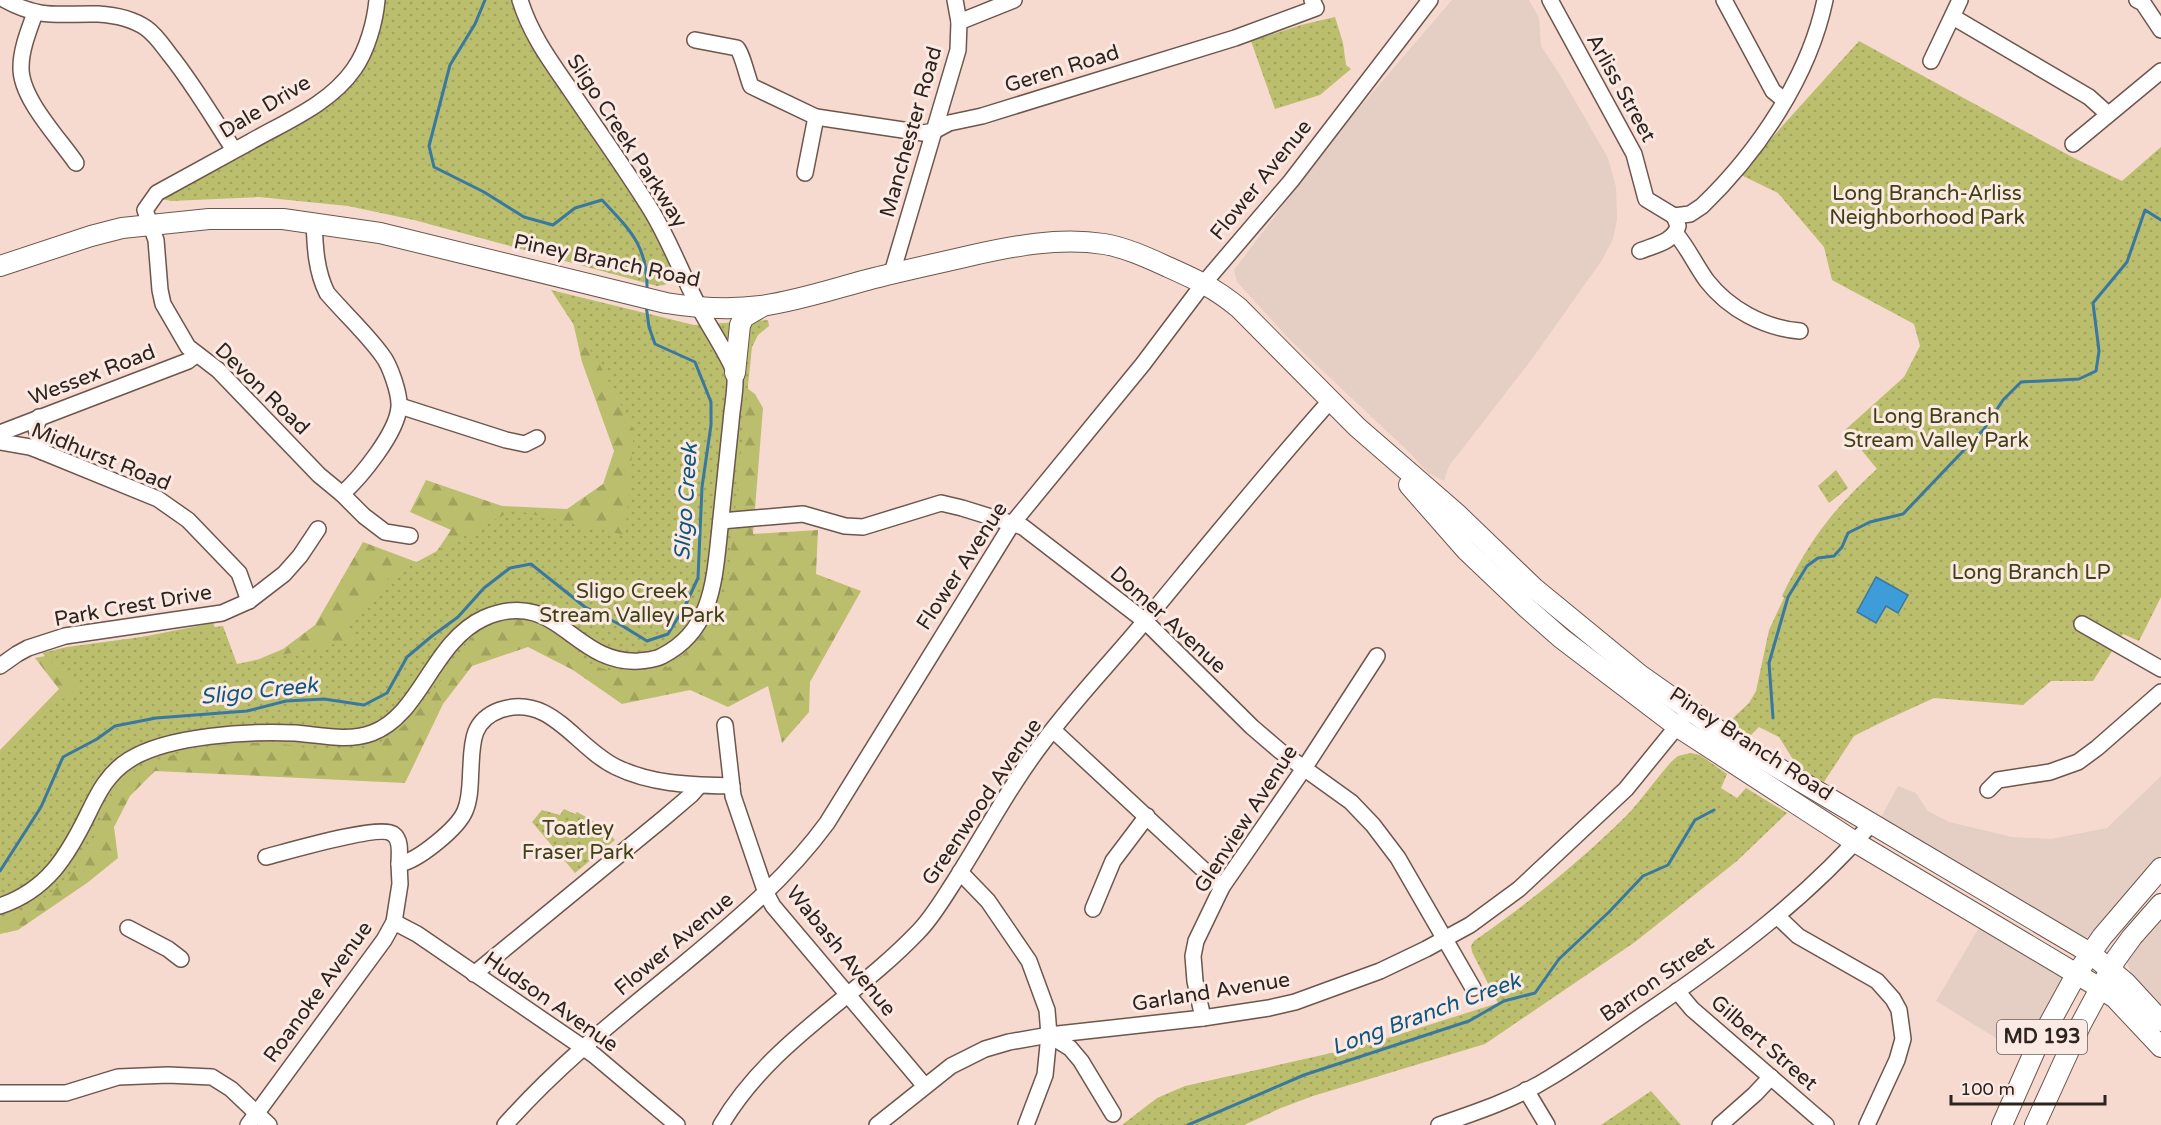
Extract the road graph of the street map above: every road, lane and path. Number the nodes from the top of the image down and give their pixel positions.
1 (5, 0) edge
2 (377, 0) edge
3 (520, 0) edge
4 (956, 0) edge
5 (1014, 0) edge
6 (1430, 0) edge
7 (1550, 0) edge
8 (1724, 0) edge
9 (1825, 0) edge
10 (1960, 0) edge
11 (2137, 0) edge
12 (1314, 4) edge
13 (35, 13) junction
14 (1953, 17) junction
15 (959, 22) junction
16 (2161, 30) edge
17 (695, 40) dead end
18 (1931, 61) dead end
19 (2161, 71) edge
20 (1784, 100) junction
21 (2108, 114) junction
22 (816, 117) junction
23 (934, 131) junction
24 (2073, 144) dead end
25 (234, 150) junction
26 (76, 163) dead end
27 (804, 173) dead end
28 (1674, 216) junction
29 (314, 222) junction
30 (149, 224) junction
31 (1676, 234) junction
32 (1640, 251) dead end
33 (0, 266) edge
34 (892, 273) junction
35 (1204, 283) junction
36 (763, 305) junction
37 (699, 308) junction
38 (1800, 331) dead end
39 (197, 354) junction
40 (735, 372) junction
41 (1330, 401) junction
42 (400, 406) junction
43 (39, 417) junction
44 (0, 433) edge
45 (537, 438) dead end
46 (0, 442) edge
47 (43, 452) junction
48 (342, 494) junction
49 (1450, 520) junction
50 (720, 521) junction
51 (1012, 524) junction
52 (318, 529) dead end
53 (410, 536) dead end
54 (249, 600) junction
55 (1145, 621) junction
56 (2082, 624) dead end
57 (1377, 656) dead end
58 (1, 664) edge
59 (2161, 669) edge
60 (2161, 692) edge
61 (1689, 711) junction
62 (725, 725) dead end
63 (1678, 727) junction
64 (1053, 730) junction
65 (1305, 767) junction
66 (699, 786) junction
67 (732, 786) junction
68 (1988, 790) dead end
69 (1147, 816) junction
70 (1870, 824) junction
71 (1855, 842) junction
72 (266, 857) dead end
73 (399, 864) junction
74 (2161, 868) edge
75 (960, 872) junction
76 (1222, 887) junction
77 (766, 892) junction
78 (2161, 904) edge
79 (0, 906) edge
80 (1093, 909) dead end
81 (1777, 916) junction
82 (394, 922) junction
83 (128, 928) dead end
84 (1445, 938) junction
85 (2090, 953) junction
86 (181, 960) dead end
87 (2111, 968) junction
88 (2077, 973) junction
89 (474, 974) junction
90 (1473, 988) dead end
91 (2100, 988) junction
92 (1677, 991) junction
93 (849, 995) junction
94 (1203, 1018) junction
95 (2161, 1021) edge
96 (1048, 1035) junction
97 (583, 1047) junction
98 (2161, 1047) edge
99 (1771, 1077) junction
100 (924, 1085) junction
101 (1526, 1090) junction
102 (0, 1093) edge
103 (257, 1112) junction
104 (1113, 1114) dead end
105 (248, 1125) edge
106 (269, 1125) edge
107 (506, 1125) edge
108 (677, 1125) edge
109 (721, 1125) edge
110 (877, 1125) edge
111 (1026, 1125) edge
112 (1439, 1125) edge
113 (1547, 1125) edge
114 (1720, 1125) edge
115 (1826, 1125) edge
116 (1868, 1125) edge
117 (2002, 1125) edge
118 (2035, 1125) edge

1 - 13 street
2 - 25 street, Dale Drive
3 - 37 street, Sligo Creek Parkway
4 - 15 street, Manchester Road
5 - 15 street
6 - 35 street, Flower Avenue
7 - 28 street, Arliss Street
8 - 20 street
9 - 20 street
10 - 14 street
11 - 16 street
12 - 23 street, Geren Road
13 - 25 street
13 - 26 street
14 - 18 street
14 - 21 street
15 - 23 street, Manchester Road
17 - 22 street, Geren Road
19 - 21 street
20 - 28 street
21 - 24 street
22 - 23 street, Geren Road
22 - 27 street
23 - 34 street, Manchester Road
25 - 30 street, Dale Drive
28 - 31 street
29 - 30 main road, Piney Branch Road
29 - 37 main road, Piney Branch Road
29 - 42 street
30 - 33 main road, Piney Branch Road
30 - 39 street, Devon Road
31 - 32 street
31 - 38 street
34 - 35 main road, Piney Branch Road
34 - 36 main road, Piney Branch Road
35 - 41 main road, Piney Branch Road
35 - 51 street, Flower Avenue
36 - 37 main road, Piney Branch Road
36 - 40 main road
37 - 40 street, Sligo Creek Parkway
39 - 43 street, Wessex Road
39 - 48 street, Devon Road
40 - 50 street
41 - 49 main road, Piney Branch Road
41 - 55 street, Greenwood Avenue
42 - 45 street
42 - 48 street
43 - 44 street, Wessex Road
43 - 47 street
46 - 47 street, Midhurst Road
47 - 54 street, Midhurst Road
48 - 53 street, Devon Road
49 - 61 main road, Piney Branch Road
49 - 63 main road, Piney Branch Road
50 - 51 street, Domer Avenue
50 - 79 street
51 - 55 street, Domer Avenue
51 - 77 street, Flower Avenue
52 - 54 street, Park Crest Drive
54 - 58 street, Park Crest Drive
55 - 64 street, Greenwood Avenue
55 - 65 street, Domer Avenue
56 - 59 street
57 - 65 street, Glenview Avenue
60 - 68 street
61 - 63 street, Garland Avenue
61 - 70 main road, Piney Branch Road
62 - 67 street, Wabash Avenue
63 - 71 main road, Piney Branch Road
63 - 84 street, Garland Avenue
64 - 69 street
64 - 75 street, Greenwood Avenue
65 - 76 street, Glenview Avenue
65 - 84 street, Domer Avenue
66 - 67 street
66 - 73 street
66 - 89 street
67 - 77 street, Wabash Avenue
69 - 76 street
69 - 80 street
70 - 71 street, Barron Street
70 - 85 main road, Piney Branch Road
71 - 81 street, Barron Street
71 - 88 main road, Piney Branch Road
72 - 73 street
73 - 82 street, Roanoke Avenue
74 - 85 main road, MD 193
75 - 93 street, Greenwood Avenue
75 - 96 street
76 - 94 street, Glenview Avenue
77 - 93 street, Wabash Avenue
77 - 97 street, Flower Avenue
78 - 87 main road, MD 193
81 - 92 street, Barron Street
81 - 116 street
82 - 89 street, Hudson Avenue
82 - 103 street, Roanoke Avenue
83 - 86 street
84 - 90 street, Domer Avenue
84 - 94 street, Garland Avenue
85 - 87 main road, Piney Branch Road
85 - 88 main road, MD 193
87 - 91 main road, MD 193
87 - 95 main road, Piney Branch Road
88 - 91 main road, Piney Branch Road
88 - 117 main road, MD 193
89 - 97 street, Hudson Avenue
91 - 98 main road, Piney Branch Road
91 - 118 main road, MD 193
92 - 99 street, Gilbert Street
92 - 101 street, Barron Street
93 - 100 street, Wabash Avenue
93 - 109 street, Greenwood Avenue
94 - 96 street, Garland Avenue
96 - 100 street, Garland Avenue
96 - 104 street
96 - 111 street
97 - 107 street, Flower Avenue
97 - 108 street, Hudson Avenue
99 - 114 street
99 - 115 street, Gilbert Street
100 - 110 street, Garland Avenue
101 - 112 street, Barron Street
101 - 113 street
102 - 103 street
103 - 105 street, Roanoke Avenue
103 - 106 street

